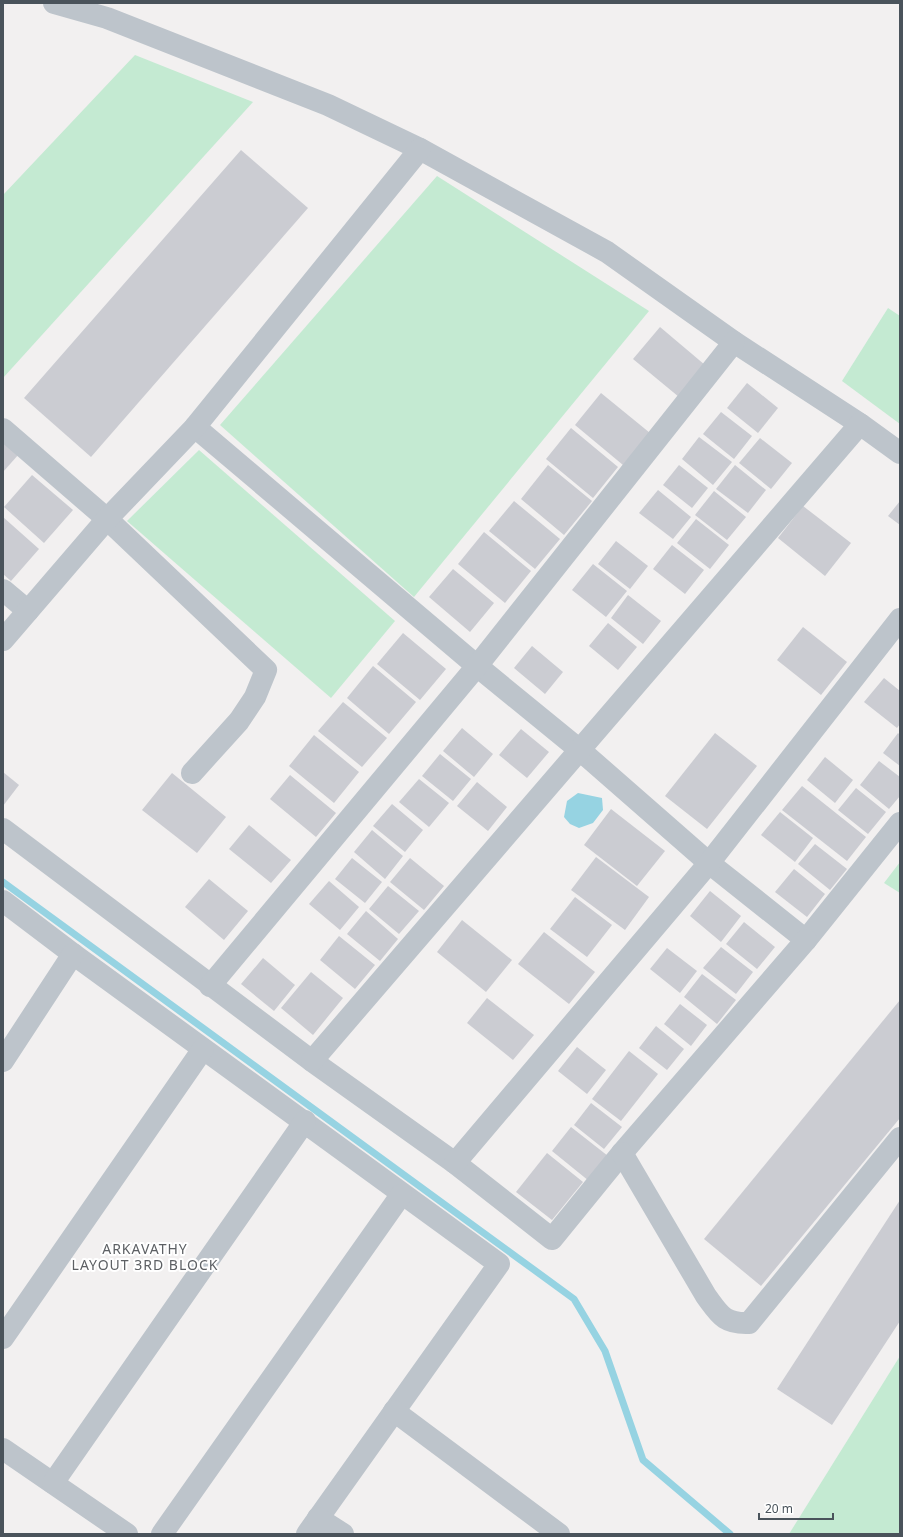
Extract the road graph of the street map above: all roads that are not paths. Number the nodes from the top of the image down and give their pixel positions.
1 (54, 3) edge
2 (420, 148) junction
3 (734, 342) junction
4 (860, 424) junction
5 (195, 427) junction
6 (3, 429) edge
7 (900, 453) edge
8 (107, 519) junction
9 (3, 590) edge
10 (28, 612) junction
11 (900, 619) edge
12 (3, 640) edge
13 (477, 666) junction
14 (581, 751) junction
15 (192, 773) dead end
16 (900, 823) edge
17 (3, 829) edge
18 (709, 863) junction
19 (3, 901) edge
20 (806, 940) junction
21 (73, 954) junction
22 (210, 986) junction
23 (203, 1049) junction
24 (3, 1061) edge
25 (312, 1061) junction
26 (305, 1121) junction
27 (900, 1138) edge
28 (622, 1154) junction
29 (455, 1163) junction
30 (401, 1195) junction
31 (3, 1338) edge
32 (394, 1411) junction
33 (3, 1449) edge
34 (53, 1483) junction
35 (313, 1526) edge
36 (127, 1534) edge
37 (162, 1534) edge
38 (343, 1534) edge
39 (559, 1534) edge

1 - 2 street
2 - 3 street
2 - 5 street
3 - 4 street
3 - 13 street
4 - 7 street
4 - 14 street
5 - 8 street
5 - 13 street
6 - 8 street
8 - 10 street
8 - 15 street
9 - 10 street
10 - 12 street
11 - 18 street
13 - 14 street
13 - 22 street
14 - 18 street
14 - 25 street
16 - 20 street
17 - 22 street
18 - 20 street
18 - 29 street
19 - 21 street
20 - 28 street
21 - 23 street
21 - 24 street
22 - 25 street
23 - 26 street
23 - 31 street
25 - 29 street
26 - 30 street
26 - 34 street
27 - 28 street
28 - 29 street
30 - 32 street
30 - 37 street
32 - 35 street
32 - 39 street
33 - 34 street
34 - 36 street
35 - 38 street

